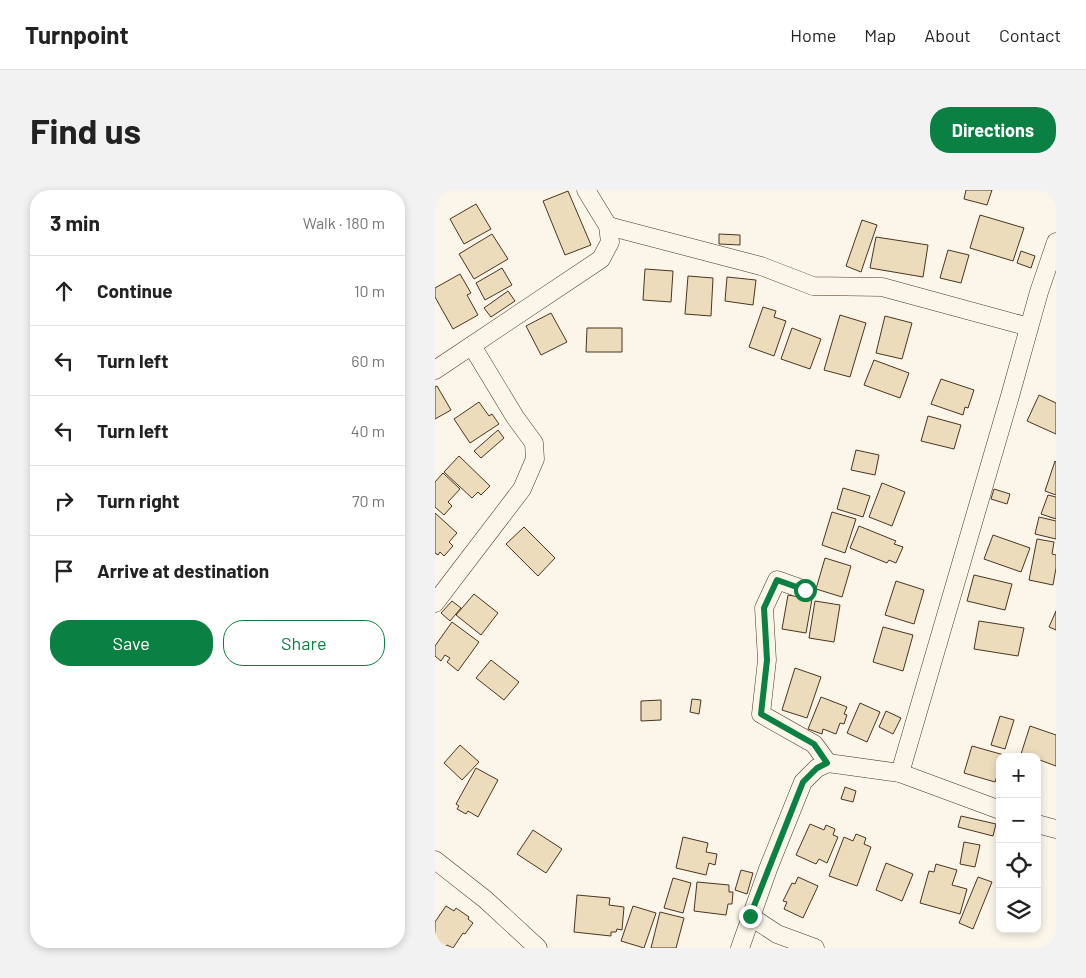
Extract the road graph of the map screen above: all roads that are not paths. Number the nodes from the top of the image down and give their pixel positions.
1 (586, 190) edge
2 (608, 226) junction
3 (1056, 242) edge
4 (1029, 327) junction
5 (472, 346) junction
6 (435, 370) edge
7 (805, 590) dead end
8 (435, 603) edge
9 (827, 763) junction
10 (899, 772) junction
11 (996, 808) edge
12 (1041, 825) edge
13 (1056, 829) edge
14 (435, 860) edge
15 (750, 916) junction
16 (538, 948) edge
17 (740, 948) edge
18 (815, 948) edge

1 - 2 street
2 - 4 street
2 - 5 street
3 - 4 street
4 - 10 street
5 - 6 street
5 - 8 street
7 - 9 street
9 - 10 street
9 - 15 street
10 - 11 street
12 - 13 street
14 - 16 street
15 - 17 street
15 - 18 street

